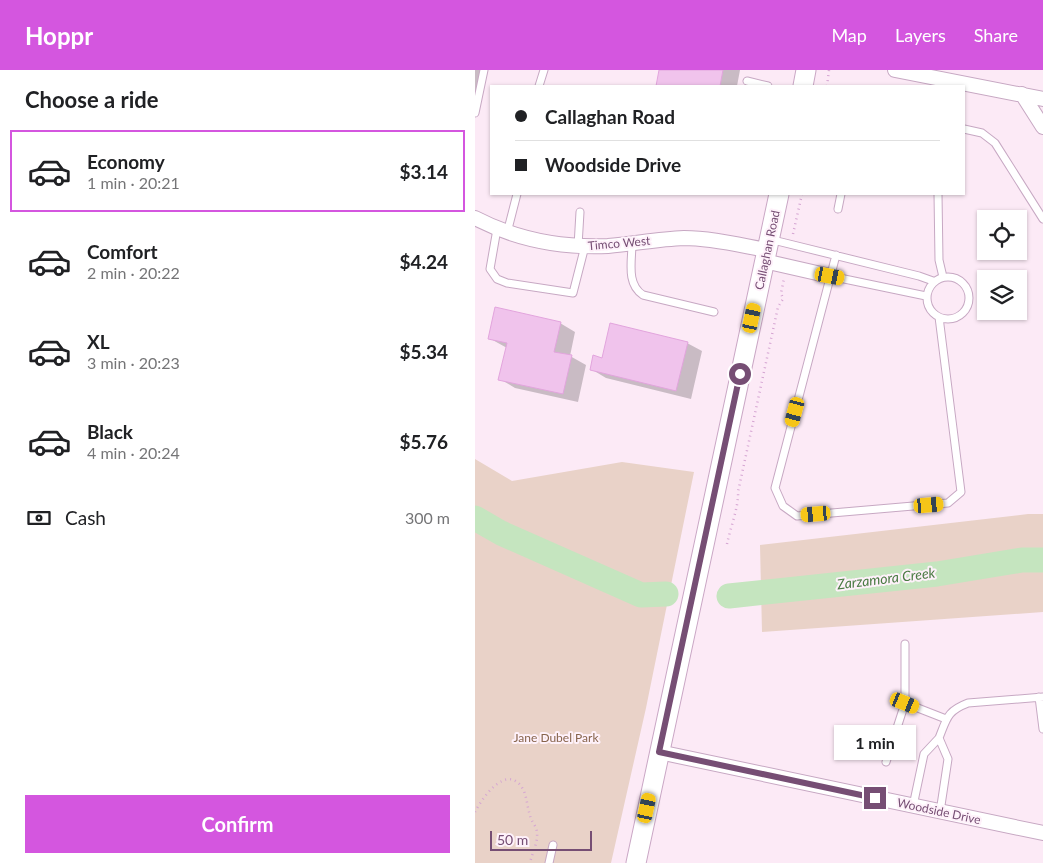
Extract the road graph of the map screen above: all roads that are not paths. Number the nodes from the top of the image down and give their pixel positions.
1 (484, 70) edge
2 (544, 70) edge
3 (806, 70) edge
4 (895, 70) edge
5 (747, 81) dead end
6 (539, 85) edge
7 (764, 85) edge
8 (803, 85) edge
9 (1022, 94) junction
10 (1043, 99) edge
11 (475, 113) edge
12 (1043, 127) edge
13 (965, 129) edge
14 (517, 195) edge
15 (779, 195) edge
16 (841, 195) edge
17 (938, 195) edge
18 (838, 209) dead end
19 (580, 212) dead end
20 (475, 218) edge
21 (1043, 219) edge
22 (502, 231) junction
23 (632, 243) junction
24 (582, 246) junction
25 (767, 250) junction
26 (836, 254) junction
27 (830, 276) junction
28 (943, 277) junction
29 (933, 281) junction
30 (926, 296) junction
31 (714, 312) dead end
32 (939, 318) junction
33 (905, 644) dead end
34 (1041, 697) edge
35 (905, 703) junction
36 (946, 719) junction
37 (1043, 729) edge
38 (939, 738) junction
39 (659, 752) junction
40 (886, 762) dead end
41 (913, 806) junction
42 (941, 812) junction
43 (1043, 833) edge
44 (553, 845) dead end
45 (549, 863) edge
46 (636, 863) edge

1 - 11 lane
2 - 6 lane
3 - 8 main road
4 - 9 street
5 - 7 lane
9 - 10 street
9 - 12 street
13 - 21 lane
14 - 22 lane
15 - 25 main road, Callaghan Road
16 - 18 lane
17 - 28 lane
19 - 24 lane
20 - 22 street, Timco West
22 - 24 street, Timco West
22 - 24 lane
23 - 24 street, Timco West
23 - 25 street, Timco West
23 - 31 lane
25 - 26 lane
25 - 27 street, Timco West
25 - 39 main road, Callaghan Road
26 - 27 lane
26 - 29 lane
27 - 30 lane
27 - 32 lane
28 - 29 lane
28 - 32 lane
29 - 30 lane
30 - 32 lane
33 - 35 lane
34 - 36 lane
34 - 37 lane
35 - 36 lane
35 - 40 lane
36 - 38 lane
38 - 41 lane
38 - 42 lane
39 - 41 street, Woodside Drive
39 - 46 main road, Callaghan Road
41 - 42 street, Woodside Drive
42 - 43 street, Woodside Drive
44 - 45 lane

